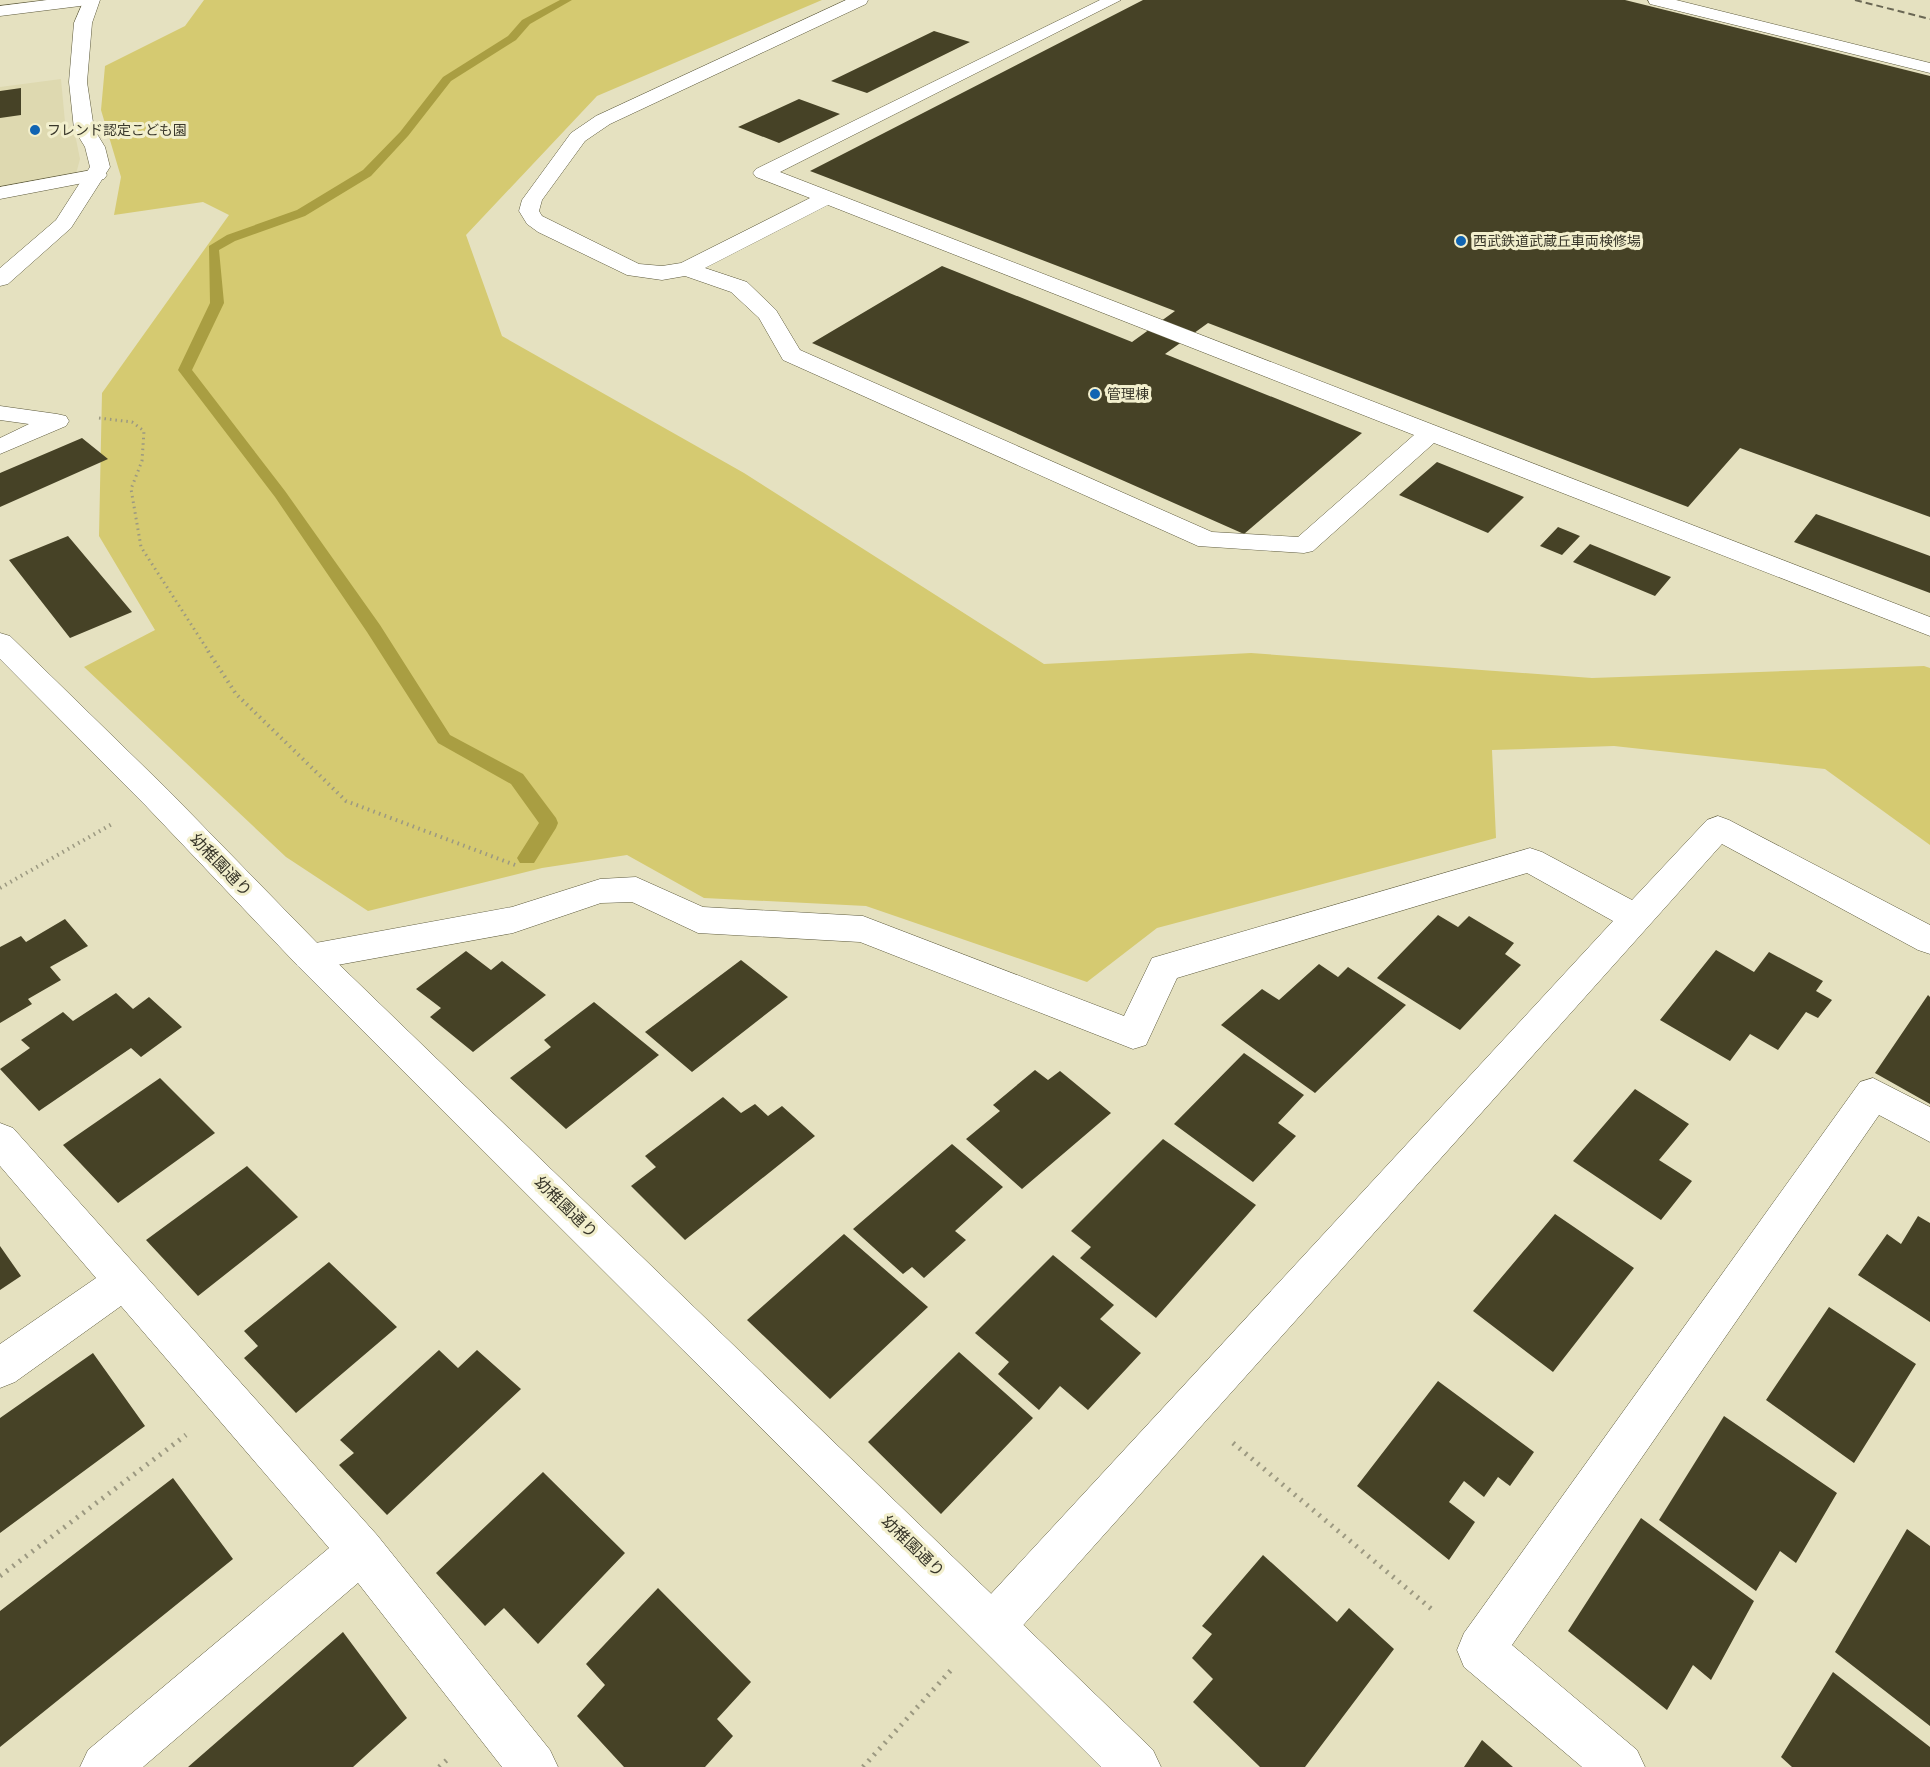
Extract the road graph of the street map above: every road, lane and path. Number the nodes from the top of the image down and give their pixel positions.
1 (90, 0) edge
2 (860, 0) edge
3 (1113, 0) edge
4 (1656, 0) edge
5 (0, 10) edge
6 (1930, 68) edge
7 (96, 175) junction
8 (0, 193) edge
9 (826, 198) junction
10 (687, 269) junction
11 (0, 279) edge
12 (0, 413) edge
13 (57, 421) junction
14 (1431, 433) junction
15 (0, 447) edge
16 (1930, 627) edge
17 (0, 642) edge
18 (157, 798) junction
19 (513, 865) dead end
20 (0, 888) edge
21 (1636, 918) junction
22 (1930, 941) edge
23 (310, 957) junction
24 (1930, 1126) edge
25 (0, 1139) edge
26 (123, 1282) junction
27 (0, 1368) edge
28 (229, 1402) junction
29 (1191, 1408) junction
30 (361, 1551) junction
31 (0, 1576) edge
32 (993, 1624) junction
33 (1481, 1650) junction
34 (105, 1767) edge
35 (533, 1767) edge
36 (863, 1767) edge
37 (1136, 1767) edge
38 (1620, 1767) edge

1 - 5 street
1 - 7 street
2 - 10 street
3 - 9 street
4 - 6 street
7 - 8 street
7 - 11 street
9 - 10 street
9 - 14 street
10 - 14 street
12 - 13 street
13 - 15 street
13 - 19 path
14 - 16 street
17 - 18 street, 幼稚園通り
18 - 20 path
18 - 23 street, 幼稚園通り
21 - 22 street
21 - 23 street
21 - 29 street
23 - 32 street, 幼稚園通り
24 - 33 street
25 - 26 street
26 - 27 street
26 - 28 street
28 - 30 street
28 - 31 path
29 - 32 street
29 - 33 path
30 - 34 street
30 - 35 street
32 - 36 path
32 - 37 street, 幼稚園通り
33 - 38 street

